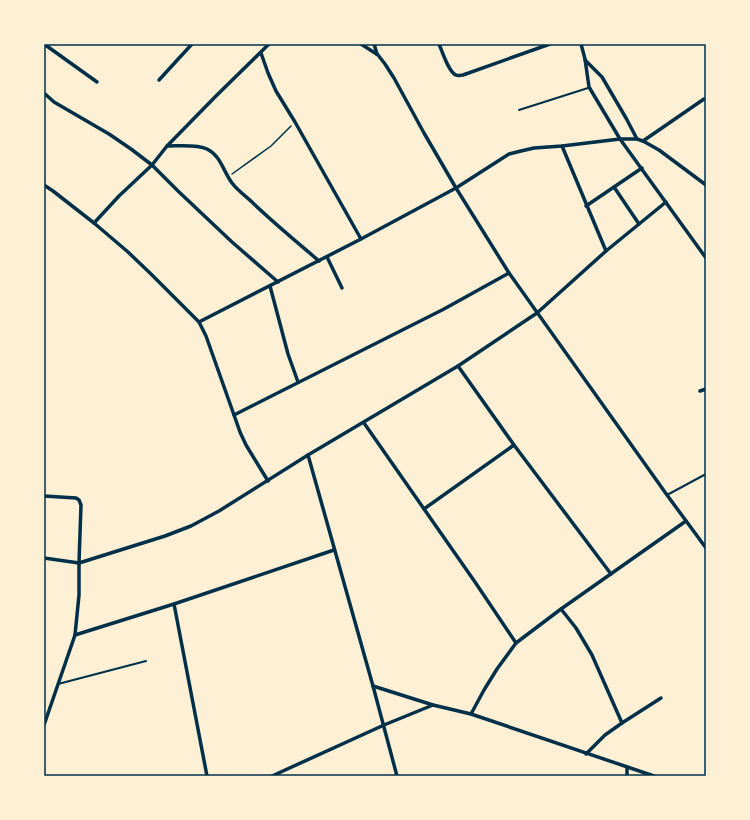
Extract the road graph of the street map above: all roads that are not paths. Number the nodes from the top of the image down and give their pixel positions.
1 (44, 44) edge
2 (192, 44) edge
3 (269, 44) edge
4 (361, 44) edge
5 (374, 44) edge
6 (439, 44) edge
7 (550, 44) edge
8 (581, 44) edge
9 (261, 53) junction
10 (378, 55) junction
11 (585, 59) junction
12 (159, 80) dead end
13 (98, 82) dead end
14 (590, 87) junction
15 (44, 93) edge
16 (704, 99) dead end
17 (519, 110) dead end
18 (620, 139) junction
19 (637, 139) junction
20 (643, 140) junction
21 (167, 146) junction
22 (562, 146) junction
23 (152, 165) junction
24 (642, 168) junction
25 (44, 185) edge
26 (706, 185) edge
27 (614, 187) junction
28 (456, 188) junction
29 (666, 202) junction
30 (586, 206) junction
31 (94, 222) junction
32 (639, 224) junction
33 (361, 239) junction
34 (606, 251) junction
35 (327, 257) junction
36 (706, 258) edge
37 (319, 261) junction
38 (509, 273) junction
39 (278, 282) junction
40 (270, 286) junction
41 (342, 288) dead end
42 (537, 313) junction
43 (199, 322) junction
44 (458, 366) junction
45 (298, 382) junction
46 (706, 389) edge
47 (700, 391) dead end
48 (234, 415) junction
49 (364, 423) junction
50 (514, 445) junction
51 (308, 455) junction
52 (706, 474) edge
53 (268, 481) junction
54 (667, 495) junction
55 (44, 496) edge
56 (424, 509) junction
57 (686, 521) junction
58 (706, 548) edge
59 (334, 550) junction
60 (44, 558) edge
61 (79, 564) junction
62 (611, 574) junction
63 (174, 604) junction
64 (561, 609) junction
65 (75, 635) junction
66 (516, 644) junction
67 (146, 661) dead end
68 (58, 684) junction
69 (373, 686) junction
70 (661, 698) dead end
71 (433, 705) junction
72 (471, 714) junction
73 (45, 717) edge
74 (622, 723) junction
75 (44, 725) edge
76 (384, 725) junction
77 (586, 754) junction
78 (627, 767) junction
79 (206, 776) edge
80 (272, 776) edge
81 (397, 776) edge
82 (627, 776) edge
83 (654, 776) edge

1 - 13 street
2 - 12 street
3 - 9 street
4 - 10 street
5 - 10 street
6 - 7 street
8 - 11 street
9 - 21 street
9 - 33 street
10 - 28 street
11 - 14 street
11 - 19 street
14 - 17 lane
14 - 18 street
15 - 23 street
16 - 20 street
18 - 19 street
18 - 22 street
18 - 24 street
19 - 20 street
20 - 26 street
21 - 23 street
21 - 37 street
22 - 28 street
22 - 30 street
23 - 31 street
23 - 39 street
24 - 27 street
24 - 29 street
25 - 31 street
27 - 30 street
27 - 32 street
28 - 33 street
28 - 38 street
29 - 32 street
29 - 36 street
30 - 34 street
31 - 43 street
32 - 34 street
33 - 35 street
34 - 42 street
35 - 37 street
35 - 41 street
37 - 39 street
38 - 42 street
38 - 45 street
39 - 40 street
40 - 43 street
40 - 45 street
42 - 44 street
42 - 54 street
43 - 48 street
44 - 49 street
44 - 50 street
45 - 48 street
46 - 47 street
48 - 53 street
49 - 51 street
49 - 56 street
50 - 56 street
50 - 62 street
51 - 53 street
51 - 59 street
52 - 54 lane
53 - 61 street
54 - 57 street
55 - 61 street
56 - 66 street
57 - 58 street
57 - 62 street
59 - 63 street
59 - 69 street
60 - 61 street
61 - 65 street
62 - 64 street
63 - 65 street
63 - 79 street
64 - 66 street
64 - 74 street
65 - 68 street
66 - 72 street
67 - 68 lane
68 - 73 street
69 - 71 street
69 - 76 street
70 - 74 street
71 - 72 street
71 - 76 street
72 - 77 street
73 - 75 street
74 - 77 street
76 - 80 street
76 - 81 street
77 - 78 street
78 - 82 street
78 - 83 street

